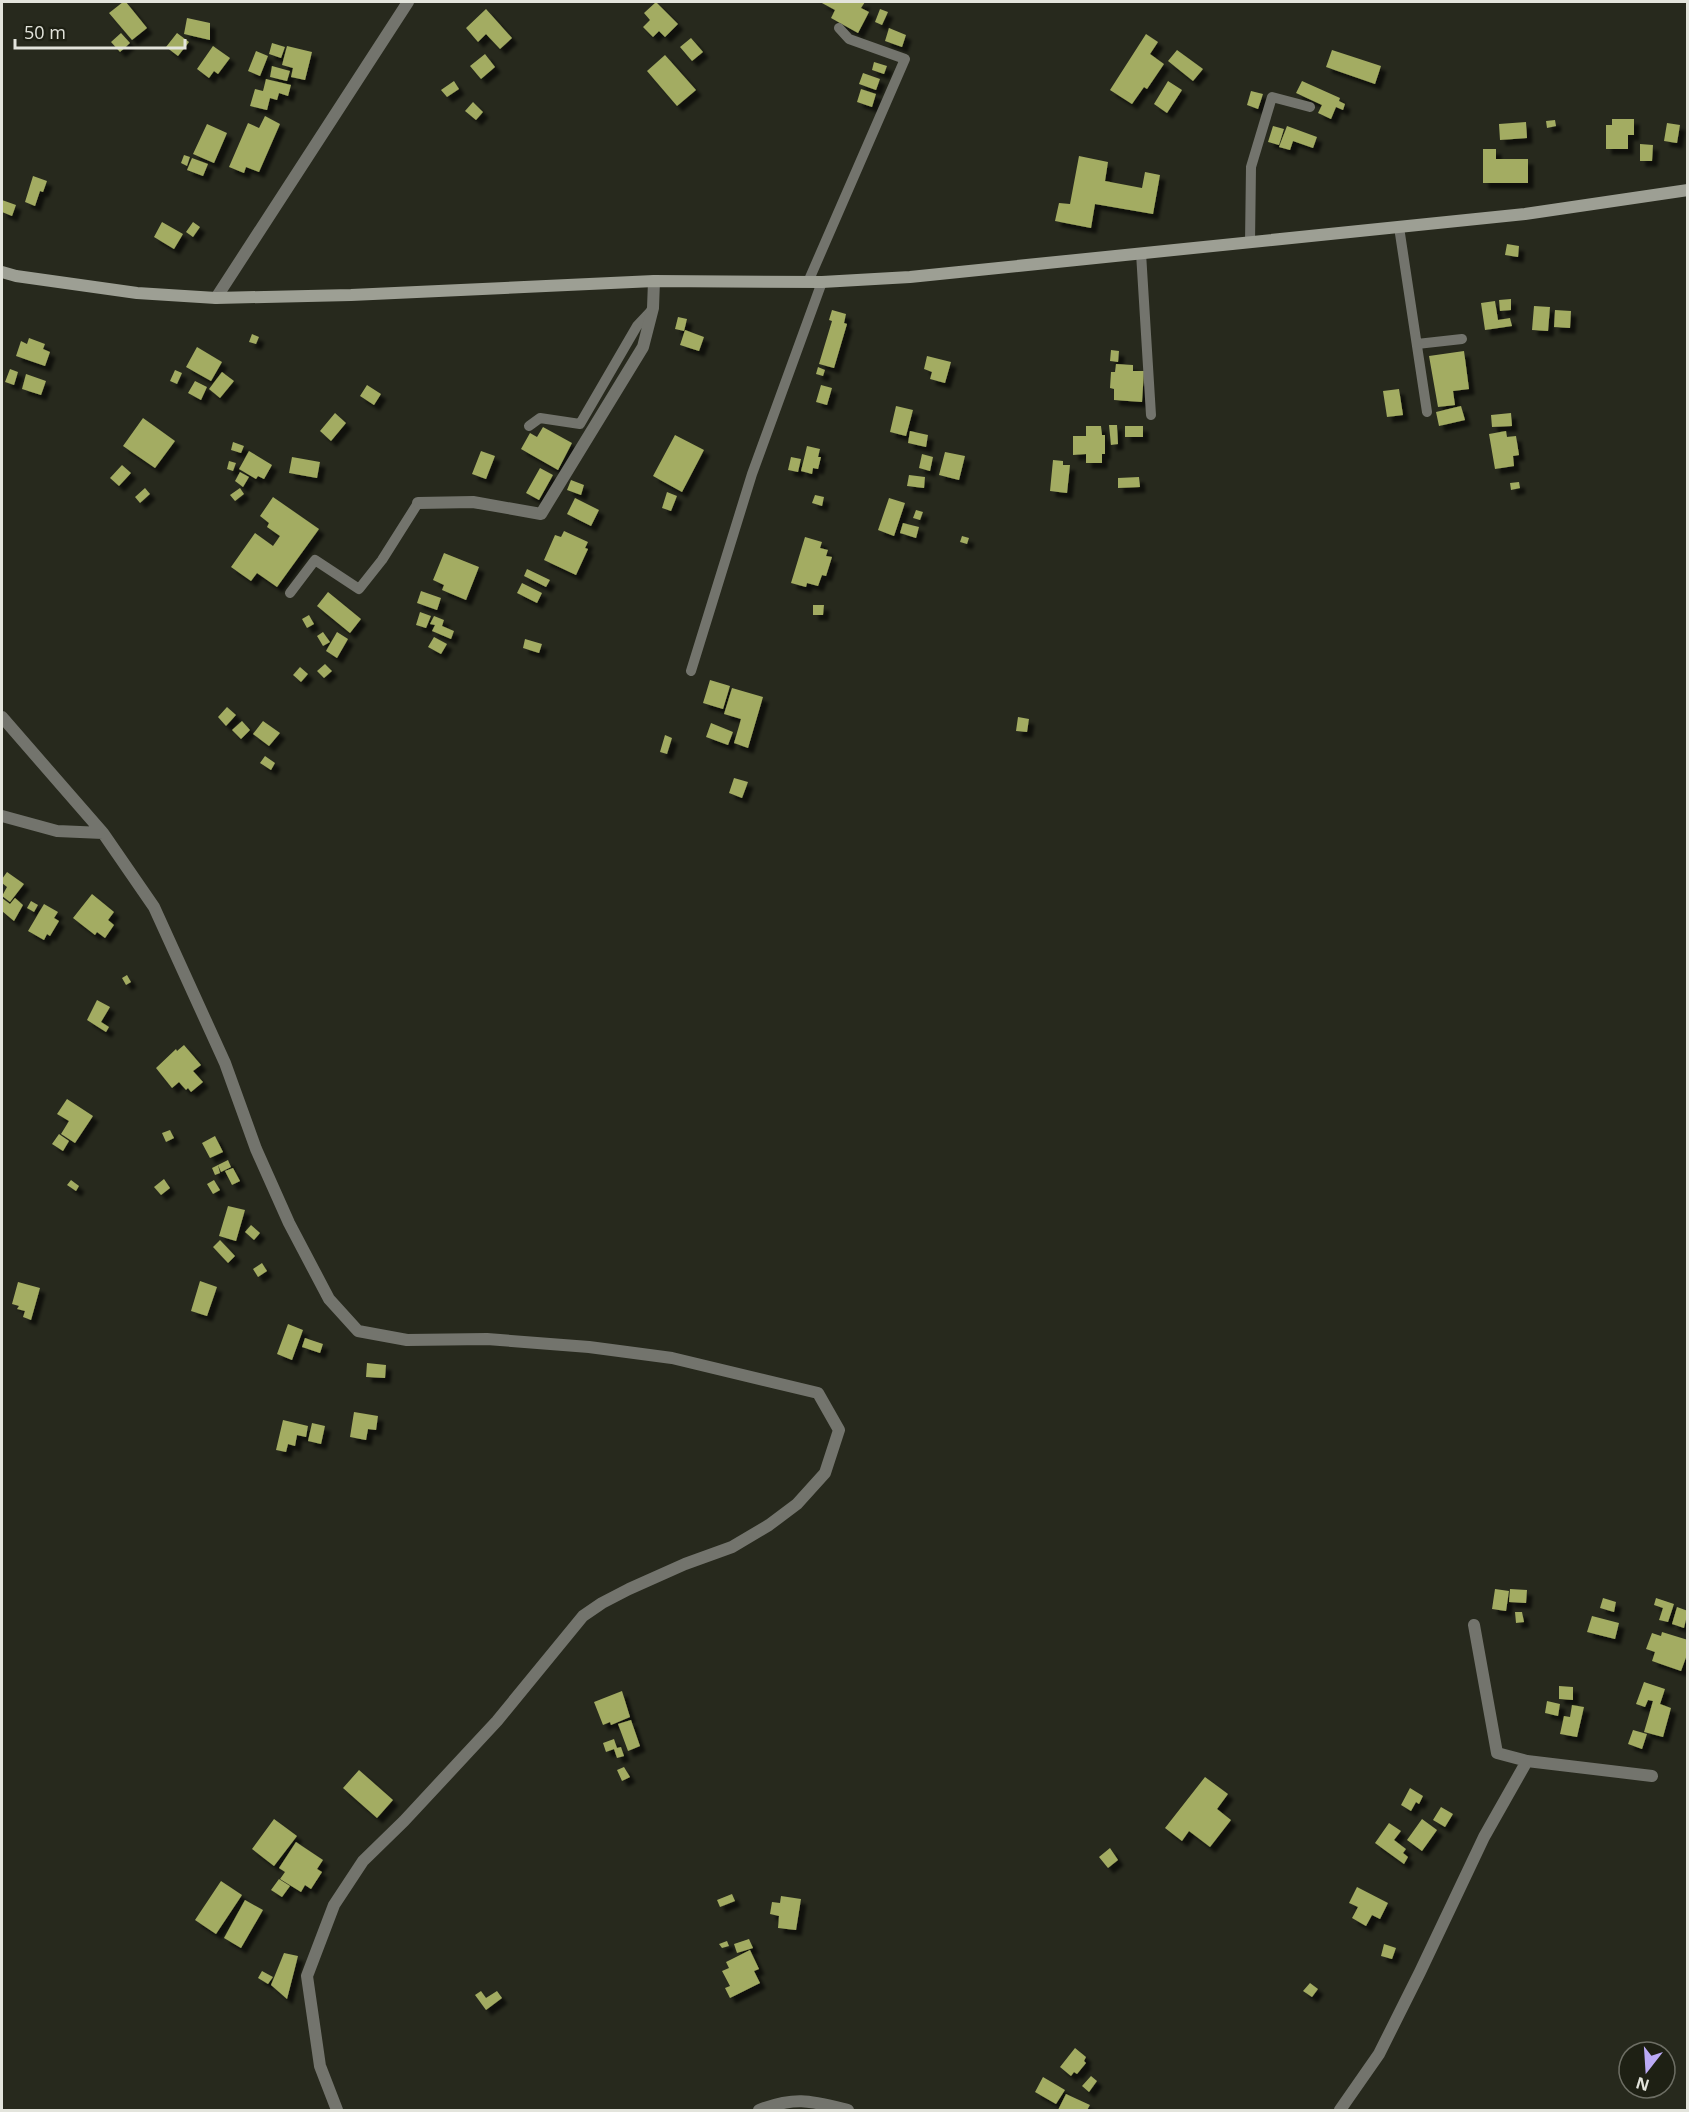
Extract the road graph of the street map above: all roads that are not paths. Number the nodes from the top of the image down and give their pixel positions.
1 (408, 2) edge
2 (839, 28) dead end
3 (1310, 107) dead end
4 (1688, 190) edge
5 (1399, 227) junction
6 (1250, 242) junction
7 (1141, 253) junction
8 (2, 272) edge
9 (654, 281) junction
10 (808, 282) junction
11 (822, 282) junction
12 (216, 298) junction
13 (653, 308) junction
14 (1462, 339) dead end
15 (1417, 344) junction
16 (1427, 412) dead end
17 (1151, 415) dead end
18 (529, 426) dead end
19 (418, 503) joint
20 (290, 593) dead end
21 (691, 671) dead end
22 (2, 717) edge
23 (2, 816) edge
24 (103, 833) junction
25 (1474, 1625) dead end
26 (1527, 1761) junction
27 (1652, 1776) dead end
28 (337, 2110) edge
29 (759, 2110) edge
30 (848, 2110) edge
31 (1340, 2110) edge

1 - 12 street
2 - 10 lane
3 - 6 lane
4 - 5 street
5 - 6 street
5 - 15 lane
6 - 7 street
7 - 11 street
7 - 17 lane
8 - 12 street
9 - 10 street
9 - 12 street
9 - 13 street
10 - 11 street
11 - 21 lane
13 - 18 lane
13 - 19 street
14 - 15 lane
15 - 16 lane
19 - 20 lane
22 - 24 street
23 - 24 street
24 - 28 street
25 - 26 street
26 - 27 street
26 - 31 street
29 - 30 street

